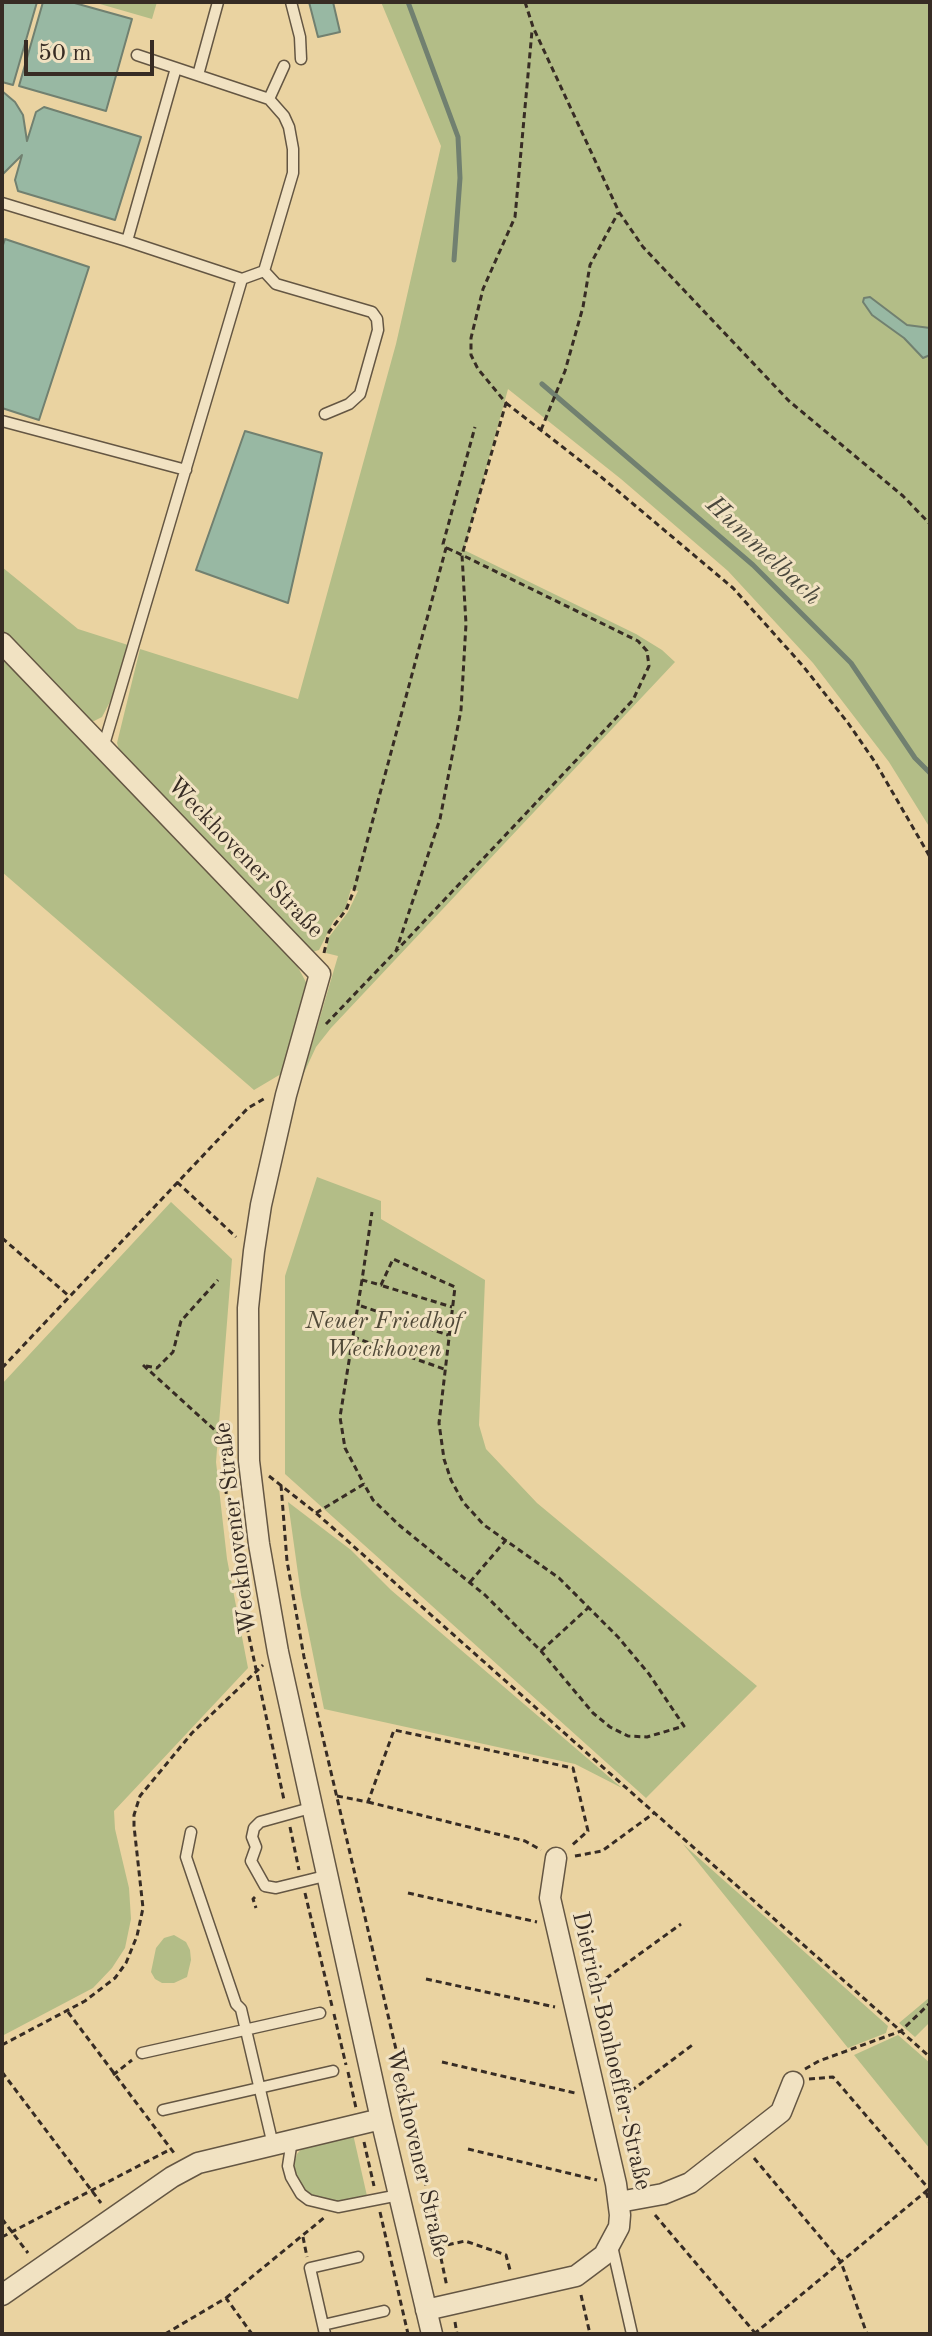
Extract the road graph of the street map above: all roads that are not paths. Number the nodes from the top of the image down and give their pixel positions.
1 (218, 2) edge
2 (291, 2) edge
3 (137, 55) dead end
4 (301, 59) dead end
5 (284, 66) dead end
6 (176, 68) junction
7 (198, 75) junction
8 (269, 99) junction
9 (2, 203) edge
10 (127, 241) junction
11 (264, 271) junction
12 (242, 279) junction
13 (325, 414) dead end
14 (2, 421) edge
15 (186, 470) junction
16 (2, 643) edge
17 (103, 748) junction
18 (314, 1807) junction
19 (191, 1832) dead end
20 (556, 1858) road end
21 (329, 1875) junction
22 (320, 2013) dead end
23 (246, 2030) junction
24 (142, 2053) road end
25 (333, 2071) dead end
26 (793, 2082) road end
27 (260, 2088) junction
28 (163, 2110) dead end
29 (381, 2119) junction
30 (282, 2143) junction
31 (617, 2193) junction
32 (399, 2195) junction
33 (612, 2245) junction
34 (358, 2257) dead end
35 (2, 2295) edge
36 (426, 2310) junction
37 (384, 2311) dead end
38 (324, 2330) edge
39 (432, 2334) edge
40 (632, 2334) edge

1 - 7 lane
2 - 4 lane
3 - 6 lane
5 - 8 lane
6 - 7 lane
6 - 10 lane
7 - 8 lane
8 - 11 lane
9 - 10 lane
10 - 12 lane
11 - 12 lane
11 - 13 lane
12 - 15 lane
14 - 15 lane
15 - 17 lane
16 - 17 street, Weckhovener Straße
17 - 18 street, Weckhovener Straße
18 - 21 street, Weckhovener Straße
18 - 21 lane
19 - 23 lane
20 - 31 street, Dietrich-Bonhoeffer-Straße
21 - 29 street, Weckhovener Straße
22 - 23 lane
23 - 24 lane
23 - 27 lane
25 - 27 lane
26 - 31 street
27 - 28 lane
27 - 30 lane
29 - 30 street
29 - 32 street, Weckhovener Straße
30 - 32 lane
30 - 35 street
31 - 33 street, Dietrich-Bonhoeffer-Straße
32 - 36 street, Weckhovener Straße
33 - 36 street
33 - 40 lane
34 - 38 lane
36 - 39 street, Weckhovener Straße
37 - 38 lane

